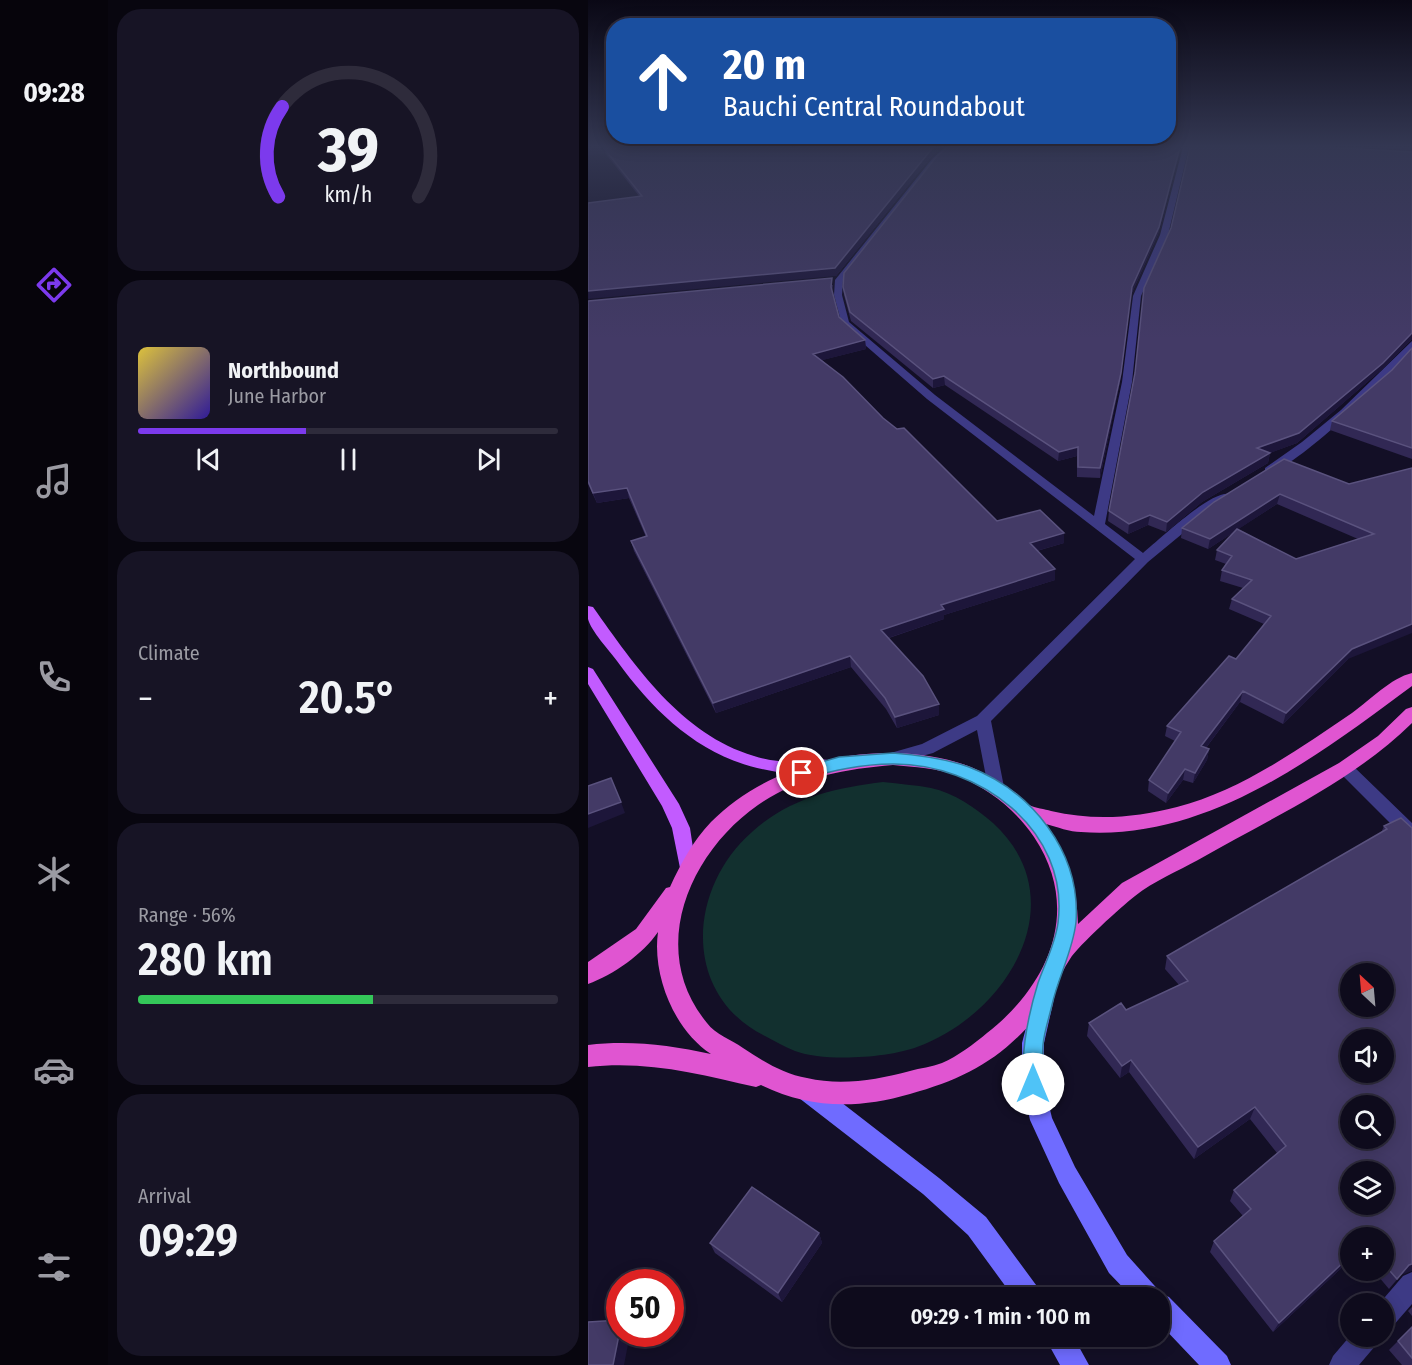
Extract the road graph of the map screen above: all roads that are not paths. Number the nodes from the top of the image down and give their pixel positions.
1 (892, 211) edge
2 (1170, 211) edge
3 (1412, 344) edge
4 (1255, 478) edge
5 (1236, 490) edge
6 (1099, 524) junction
7 (1143, 559) junction
8 (588, 610) edge
9 (588, 672) edge
10 (1412, 678) edge
11 (1410, 719) edge
12 (983, 720) junction
13 (893, 758) junction
14 (839, 763) junction
15 (1345, 768) junction
16 (996, 787) junction
17 (1027, 812) junction
18 (1412, 834) edge
19 (687, 868) junction
20 (677, 889) junction
21 (1061, 954) junction
22 (588, 974) edge
23 (1048, 982) junction
24 (588, 1056) edge
25 (765, 1076) junction
26 (807, 1090) junction
27 (1412, 1285) edge
28 (1022, 1287) edge
29 (1140, 1287) edge
30 (1394, 1305) edge
31 (1170, 1316) edge
32 (1064, 1347) edge
33 (1358, 1347) edge
34 (1076, 1365) edge
35 (1218, 1365) edge
36 (1342, 1365) edge

1 - 6 street
2 - 6 street
3 - 4 street
5 - 7 street
6 - 7 street
7 - 12 street
8 - 14 main road
9 - 19 main road
10 - 17 highway
11 - 15 highway
12 - 13 street
12 - 16 street
13 - 14 highway
13 - 16 highway
14 - 19 highway
15 - 18 street
15 - 21 highway
16 - 17 highway
17 - 21 highway
19 - 20 highway
20 - 22 highway
20 - 25 highway
21 - 23 highway
23 - 26 highway
23 - 29 main road
24 - 25 highway
25 - 26 highway
26 - 28 main road
27 - 30 street
31 - 35 main road
32 - 34 main road
33 - 36 street

